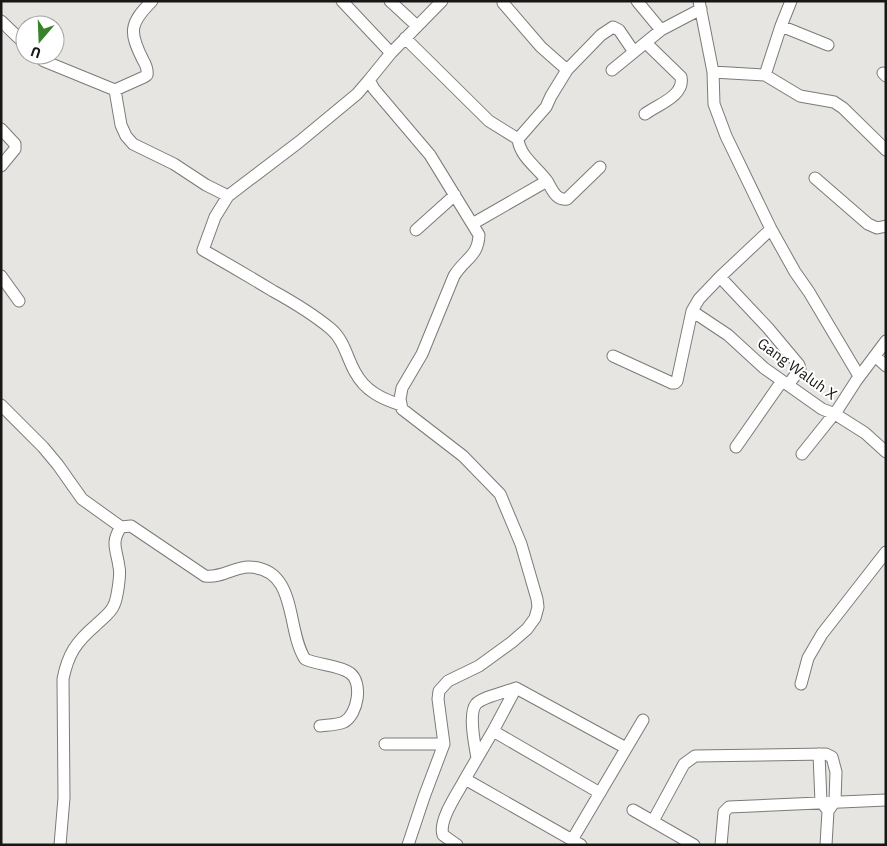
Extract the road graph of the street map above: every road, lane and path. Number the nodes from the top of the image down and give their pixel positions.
1 (152, 1) edge
2 (342, 1) edge
3 (390, 1) edge
4 (442, 1) edge
5 (637, 1) edge
6 (791, 1) edge
7 (503, 3) dead end
8 (700, 5) edge
9 (1, 21) edge
10 (417, 26) junction
11 (781, 26) junction
12 (661, 30) junction
13 (15, 34) edge
14 (406, 38) junction
15 (646, 43) junction
16 (828, 45) dead end
17 (634, 52) junction
18 (391, 53) junction
19 (52, 65) edge
20 (567, 70) junction
21 (612, 70) dead end
22 (714, 72) junction
23 (765, 76) junction
24 (369, 80) junction
25 (115, 90) junction
26 (645, 114) dead end
27 (1, 129) edge
28 (518, 139) junction
29 (886, 150) edge
30 (1, 166) edge
31 (600, 167) dead end
32 (815, 178) dead end
33 (548, 181) junction
34 (455, 195) junction
35 (228, 196) junction
36 (474, 223) junction
37 (886, 226) edge
38 (771, 229) junction
39 (416, 230) dead end
40 (1, 276) edge
41 (720, 277) junction
42 (19, 301) dead end
43 (692, 311) junction
44 (886, 341) edge
45 (613, 356) dead end
46 (875, 356) junction
47 (886, 366) edge
48 (859, 376) junction
49 (785, 383) junction
50 (401, 405) junction
51 (1, 406) edge
52 (835, 414) junction
53 (736, 447) dead end
54 (886, 452) edge
55 (802, 454) dead end
56 (121, 527) junction
57 (886, 552) edge
58 (801, 684) dead end
59 (516, 688) junction
60 (644, 720) dead end
61 (320, 726) dead end
62 (493, 731) junction
63 (385, 744) dead end
64 (444, 744) junction
65 (626, 748) junction
66 (819, 754) junction
67 (477, 758) junction
68 (465, 779) junction
69 (600, 793) junction
70 (886, 800) edge
71 (835, 801) junction
72 (825, 807) junction
73 (633, 810) dead end
74 (653, 821) junction
75 (576, 842) edge
76 (450, 843) edge
77 (60, 845) edge
78 (408, 845) edge
79 (694, 845) edge
80 (721, 845) edge
81 (826, 845) edge

1 - 25 street
2 - 18 street
3 - 10 street
4 - 10 street
5 - 12 street
6 - 11 street
7 - 20 street
8 - 12 street
8 - 22 street
9 - 13 street
10 - 14 street
11 - 16 street
11 - 23 street
12 - 15 street
14 - 18 street
14 - 28 street
15 - 17 street
15 - 26 street
17 - 20 street
17 - 21 street
18 - 24 street
19 - 25 street
20 - 28 street
22 - 23 street
22 - 38 street
23 - 29 street
24 - 34 street
24 - 35 street
25 - 35 street
27 - 30 street
28 - 33 street
31 - 33 street
32 - 37 street
33 - 36 street
34 - 36 street
34 - 39 street
35 - 50 street
36 - 50 street
38 - 41 street
38 - 48 street
40 - 42 street
41 - 43 street
41 - 49 street
43 - 45 street
43 - 49 street, Gang Waluh X
44 - 46 street
46 - 47 street
46 - 48 street
48 - 52 street
49 - 52 street, Gang Waluh X
49 - 53 street
50 - 64 street
51 - 56 street
52 - 54 street, Gang Waluh X
52 - 55 street
56 - 61 street
56 - 77 street
57 - 58 street
59 - 62 street
59 - 65 street
59 - 67 street
60 - 65 street
62 - 67 street
62 - 69 street
63 - 64 street
64 - 78 street
65 - 69 street
66 - 71 street
66 - 72 street
66 - 74 street
67 - 68 street
68 - 75 street
68 - 76 street
69 - 75 street
70 - 71 street
71 - 72 street
72 - 80 street
72 - 81 street
73 - 74 street
74 - 79 street

